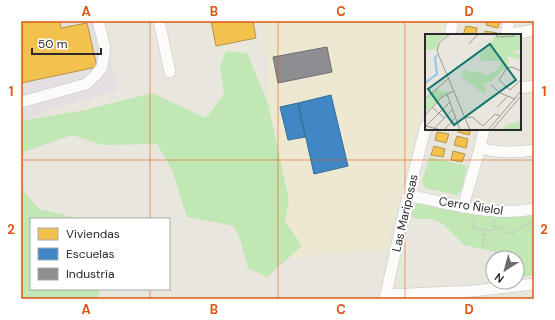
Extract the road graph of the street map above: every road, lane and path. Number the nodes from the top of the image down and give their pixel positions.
1 (98, 21) edge
2 (159, 21) edge
3 (453, 21) edge
4 (509, 21) edge
5 (534, 30) edge
6 (450, 34) edge
7 (506, 34) edge
8 (512, 34) edge
9 (170, 72) dead end
10 (534, 86) edge
11 (521, 88) edge
12 (21, 102) edge
13 (425, 130) edge
14 (484, 130) edge
15 (480, 148) junction
16 (534, 150) edge
17 (408, 195) junction
18 (463, 207) junction
19 (534, 209) edge
20 (474, 218) dead end
21 (494, 220) dead end
22 (534, 223) edge
23 (494, 226) junction
24 (484, 230) junction
25 (483, 246) dead end
26 (534, 284) edge
27 (386, 297) edge

1 - 12 street
2 - 9 street
3 - 6 street
4 - 7 street
5 - 8 street
10 - 11 street
13 - 17 street, Las Mariposas
14 - 15 street
15 - 16 street
15 - 18 street
17 - 18 street, Cerro Ñielol
17 - 27 street, Las Mariposas
18 - 19 street, Cerro Ñielol
20 - 24 path
21 - 23 path
22 - 23 path
23 - 24 path
24 - 25 path
26 - 27 street

